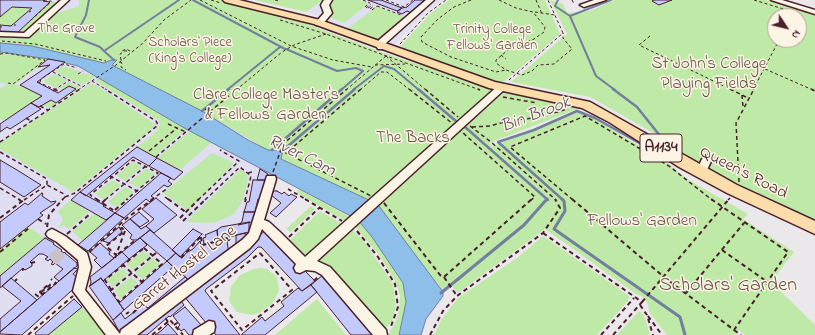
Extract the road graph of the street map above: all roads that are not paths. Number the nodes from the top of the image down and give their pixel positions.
1 (65, 0) edge
2 (328, 0) edge
3 (430, 0) edge
4 (602, 0) edge
5 (775, 0) edge
6 (805, 0) edge
7 (227, 2) edge
8 (584, 5) dead end
9 (801, 8) joint
10 (319, 23) junction
11 (1, 29) edge
12 (381, 47) junction
13 (502, 87) junction
14 (707, 159) dead end
15 (701, 172) junction
16 (271, 179) road end
17 (257, 219) junction
18 (815, 228) edge
19 (58, 239) road end
20 (302, 266) junction
21 (383, 334) edge
22 (114, 335) edge
23 (126, 335) edge

1 - 11 street
2 - 10 street
3 - 12 street
4 - 8 street
5 - 9 street
6 - 9 street
7 - 10 main road, Queen's Road / A1134
10 - 12 main road, Queen's Road / A1134
12 - 13 main road, Queen's Road / A1134
13 - 15 main road, Queen's Road / A1134
13 - 20 street
14 - 15 street
15 - 18 main road, Queen's Road / A1134
16 - 17 street, Garret Hostel Lane
17 - 20 street
17 - 23 street, Garret Hostel Lane
19 - 22 street
20 - 21 street

